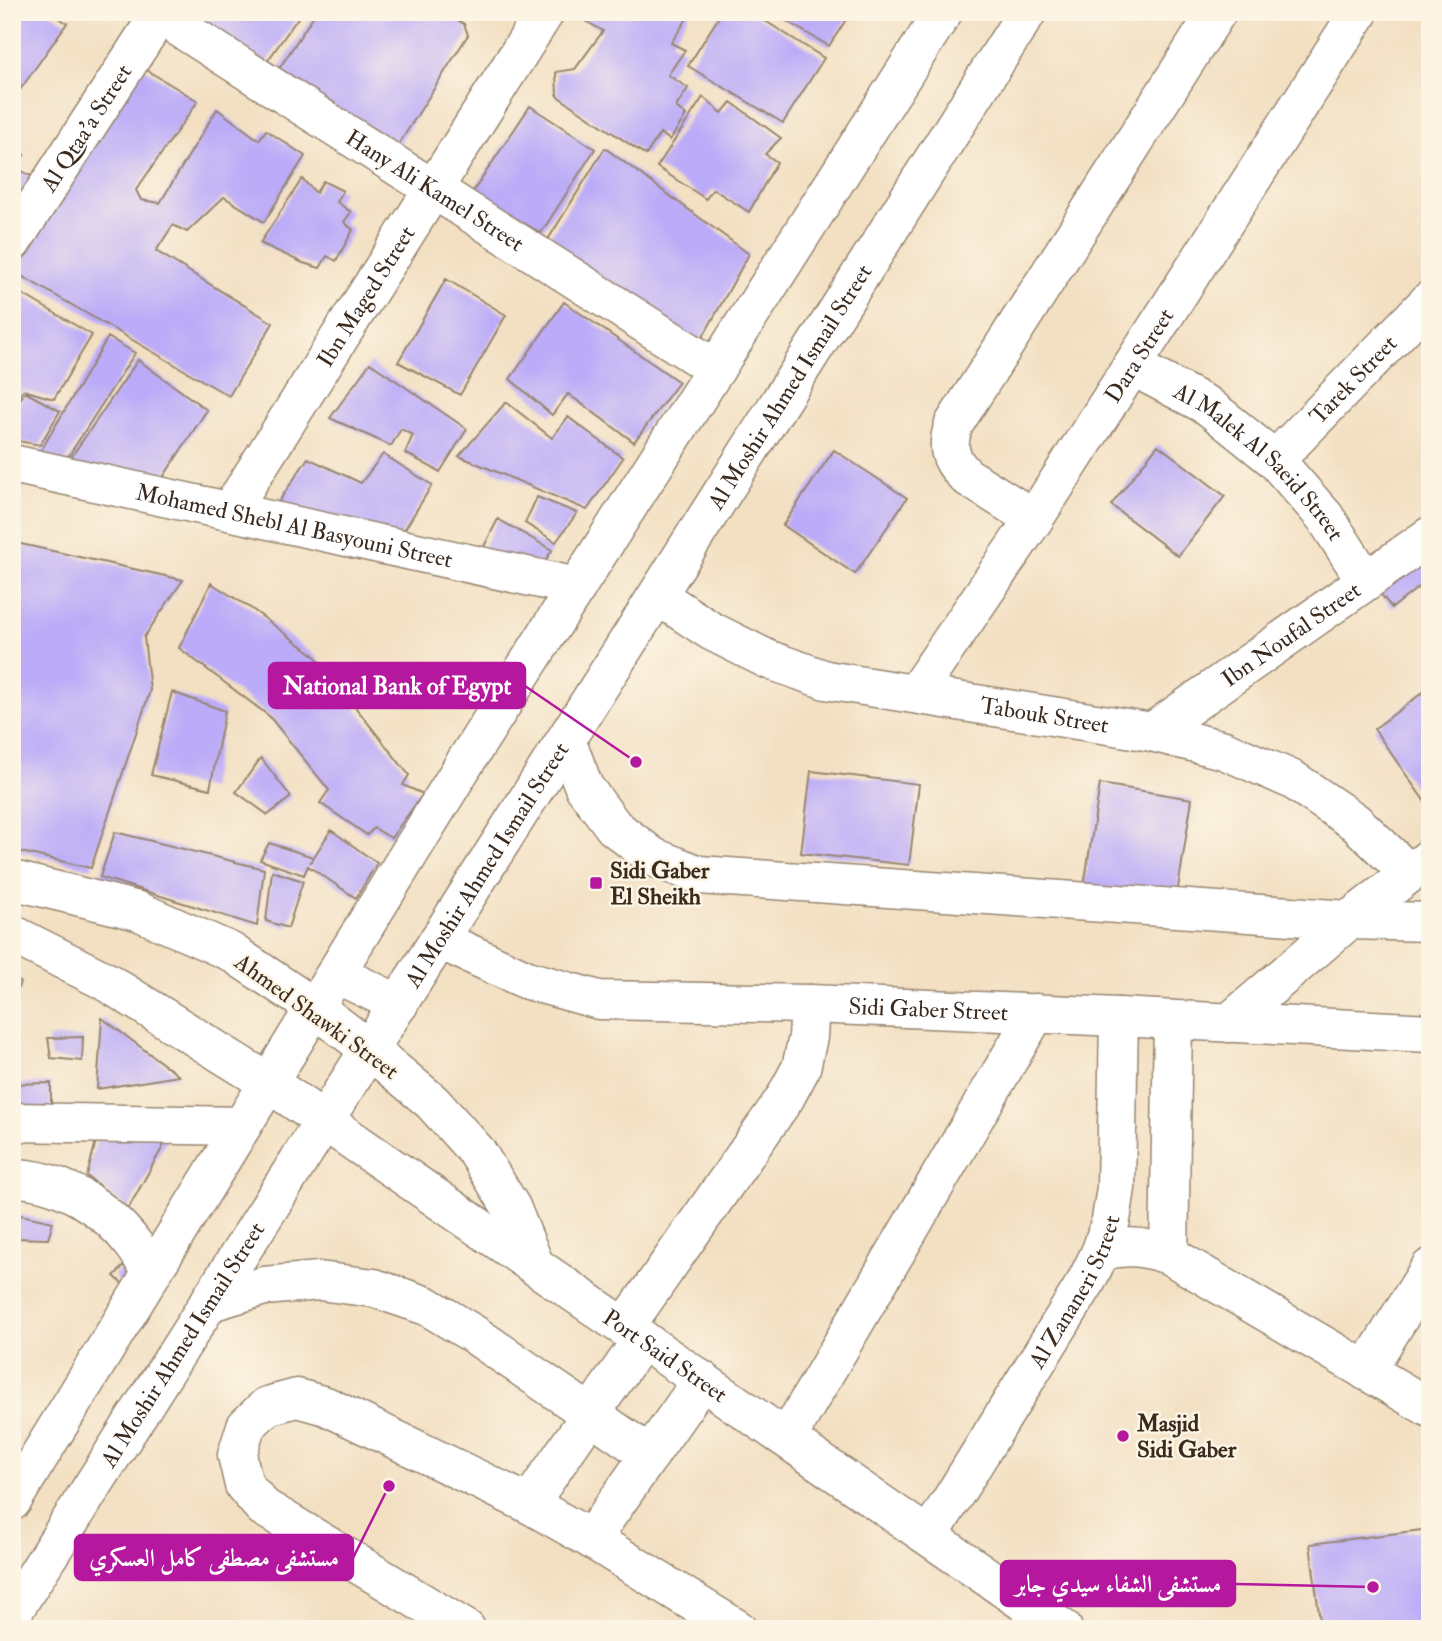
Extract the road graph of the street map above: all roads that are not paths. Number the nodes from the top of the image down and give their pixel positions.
1 (545, 12) edge
2 (943, 12) edge
3 (1027, 12) edge
4 (1217, 12) edge
5 (1359, 12) edge
6 (158, 13) edge
7 (433, 190) junction
8 (12, 242) edge
9 (1430, 300) edge
10 (1132, 366) junction
11 (716, 369) junction
12 (1275, 460) junction
13 (12, 464) edge
14 (230, 511) junction
15 (1034, 519) junction
16 (1430, 536) edge
17 (1366, 581) junction
18 (576, 587) junction
19 (658, 596) junction
20 (915, 694) junction
21 (1152, 732) junction
22 (566, 740) junction
23 (1419, 866) edge
24 (12, 880) edge
25 (1349, 920) junction
26 (1430, 922) edge
27 (12, 934) edge
28 (440, 940) junction
29 (336, 974) junction
30 (399, 1004) junction
31 (810, 1004) junction
32 (315, 1008) junction
33 (1036, 1013) junction
34 (1119, 1017) junction
35 (1173, 1020) junction
36 (1229, 1023) junction
37 (1430, 1033) edge
38 (370, 1051) junction
39 (269, 1083) junction
40 (325, 1121) junction
41 (12, 1122) edge
42 (242, 1126) junction
43 (12, 1178) edge
44 (1101, 1251) junction
45 (1169, 1255) junction
46 (535, 1266) junction
47 (1430, 1268) edge
48 (152, 1273) junction
49 (210, 1302) junction
50 (634, 1333) junction
51 (1366, 1371) junction
52 (702, 1380) junction
53 (1430, 1408) edge
54 (591, 1415) junction
55 (787, 1438) junction
56 (650, 1455) junction
57 (12, 1501) edge
58 (529, 1504) junction
59 (929, 1536) junction
60 (591, 1539) junction
61 (12, 1613) edge
62 (1038, 1622) edge
63 (466, 1629) edge
64 (737, 1629) edge

1 - 7 street, Ibn Maged Street
2 - 11 street
3 - 19 street, Al Moshir Ahmed Ismail Street
4 - 15 street
5 - 10 street, Dara Street
6 - 7 street, Hany Ali Kamel Street
6 - 8 street, Al Qtaa'a Street
7 - 11 street, Hany Ali Kamel Street
7 - 14 street, Ibn Maged Street
9 - 12 street, Tarek Street
10 - 12 street, Al Malek Al Saeid Street
10 - 15 street, Dara Street
11 - 18 street
12 - 17 street, Al Malek Al Saeid Street
13 - 14 street, Mohamed Shebl Al Basyouni Street
14 - 18 street, Mohamed Shebl Al Basyouni Street
15 - 20 street, Dara Street
16 - 17 street, Ibn Noufal Street
17 - 21 street, Ibn Noufal Street
18 - 29 street
19 - 20 street, Tabouk Street
19 - 22 street, Al Moshir Ahmed Ismail Street
20 - 21 street, Tabouk Street
21 - 23 street, Tabouk Street
22 - 25 street
22 - 28 street, Al Moshir Ahmed Ismail Street
23 - 25 street
24 - 32 street, Ahmed Shawki Street
25 - 26 street
25 - 36 street
27 - 39 street
28 - 30 street, Al Moshir Ahmed Ismail Street
28 - 31 street, Sidi Gaber Street
29 - 30 street
29 - 32 street
30 - 38 street, Al Moshir Ahmed Ismail Street
31 - 33 street, Sidi Gaber Street
31 - 50 street
32 - 38 street, Ahmed Shawki Street
32 - 39 street
33 - 34 street, Sidi Gaber Street
33 - 55 street
34 - 35 street, Sidi Gaber Street
34 - 44 street, Al Zananeri Street
35 - 36 street, Sidi Gaber Street
35 - 45 street
36 - 37 street, Sidi Gaber Street
38 - 40 street, Al Moshir Ahmed Ismail Street
38 - 46 street, Ahmed Shawki Street
39 - 40 street, Port Said Street
39 - 42 street
40 - 46 street, Port Said Street
40 - 49 street, Al Moshir Ahmed Ismail Street
41 - 42 street
42 - 48 street
43 - 48 street
44 - 45 street
44 - 59 street, Al Zananeri Street
45 - 51 street
46 - 50 street, Port Said Street
47 - 51 street
48 - 57 street
49 - 54 street
49 - 61 street, Al Moshir Ahmed Ismail Street
50 - 52 street, Port Said Street
50 - 54 street
51 - 53 street
52 - 55 street, Port Said Street
52 - 56 street
54 - 56 street
54 - 58 street
55 - 59 street, Port Said Street
56 - 60 street
58 - 60 street
58 - 63 street
59 - 62 street, Port Said Street
60 - 64 street

